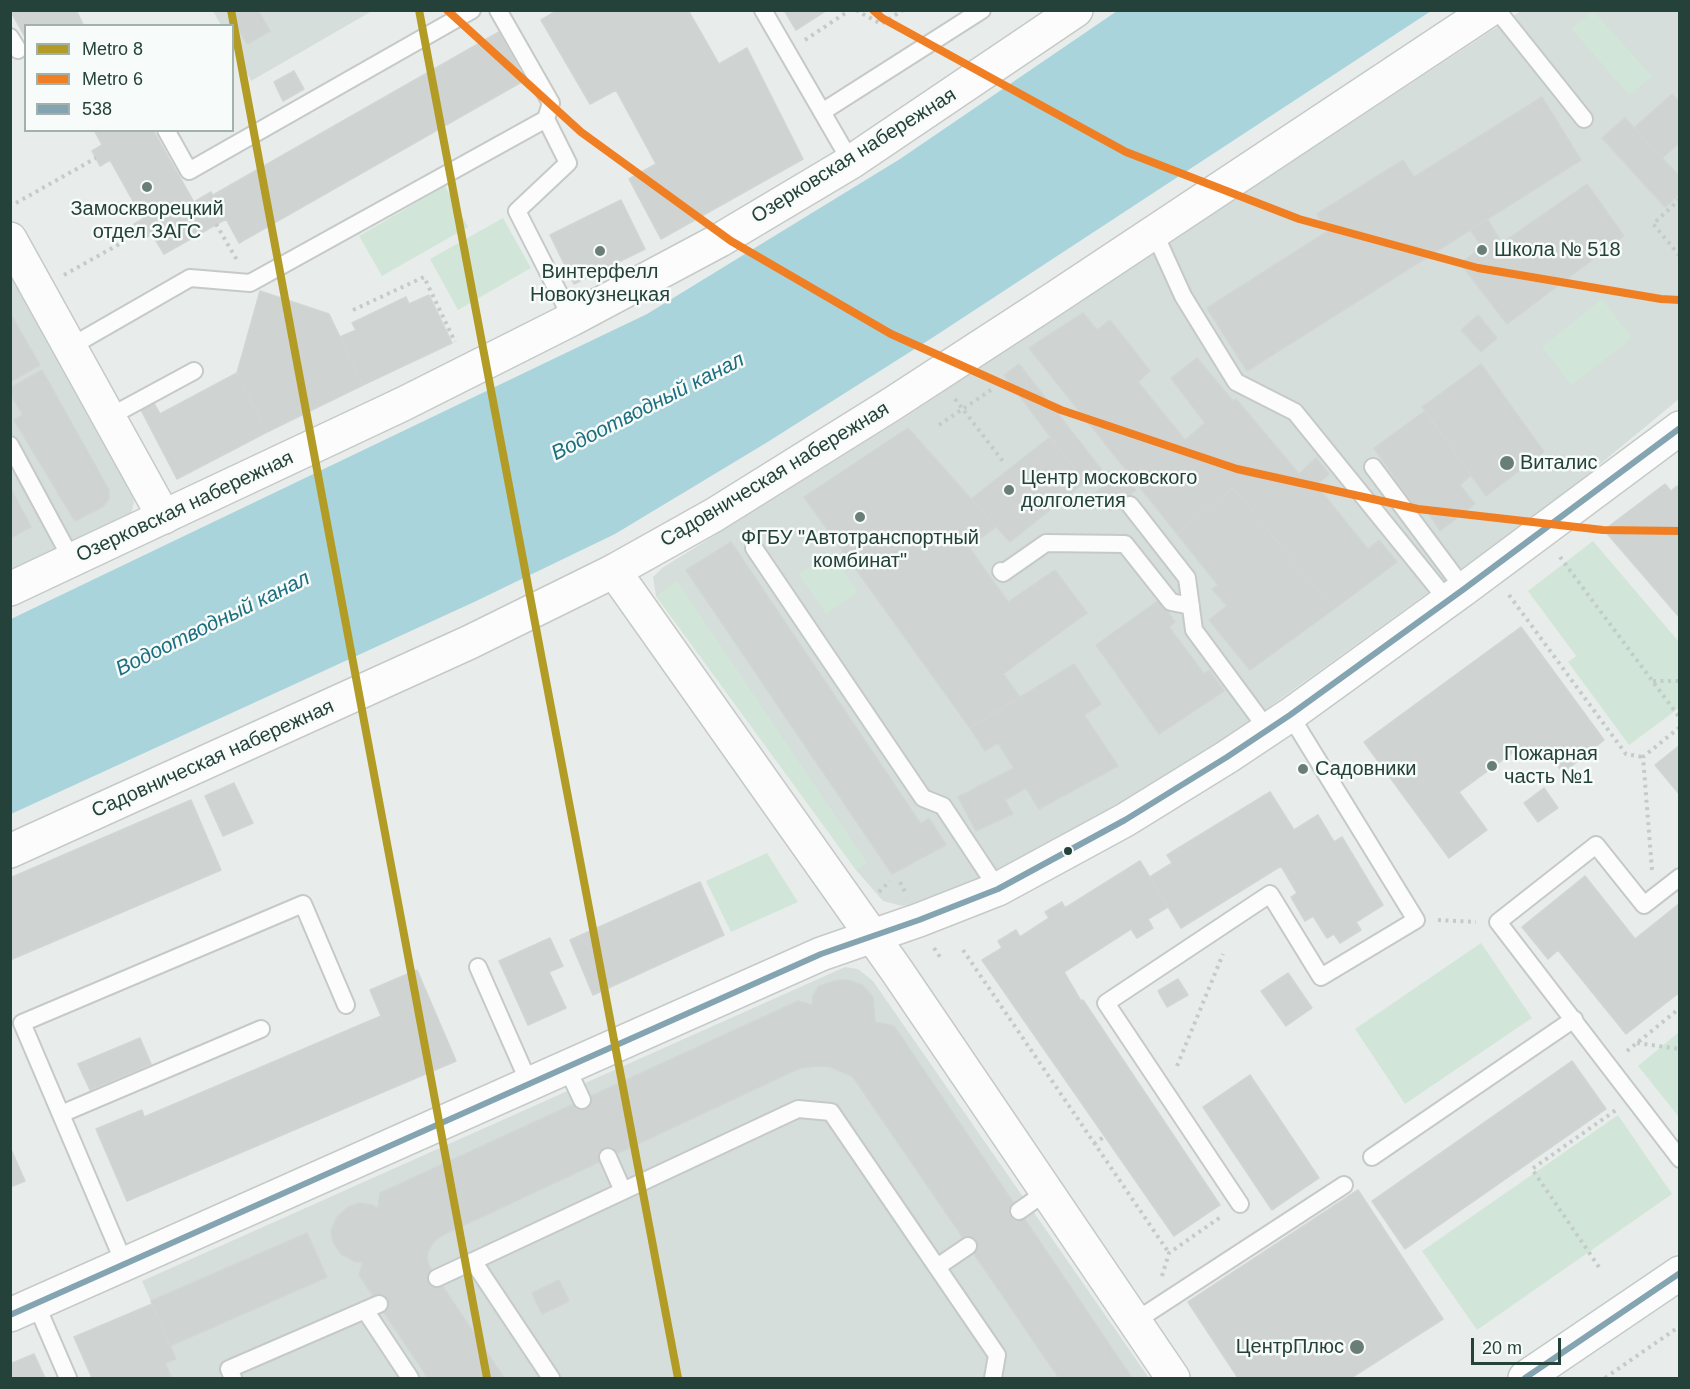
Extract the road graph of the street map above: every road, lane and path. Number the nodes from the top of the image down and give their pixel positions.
1 (472, 10) edge
2 (498, 10) edge
3 (763, 10) edge
4 (850, 10) edge
5 (856, 10) edge
6 (903, 10) edge
7 (982, 10) edge
8 (1076, 10) edge
9 (1489, 10) edge
10 (1497, 10) edge
11 (787, 52) junction
12 (822, 112) junction
13 (546, 119) junction
14 (1584, 119) dead end
15 (167, 132) edge
16 (96, 158) dead end
17 (851, 162) junction
18 (1680, 199) edge
19 (16, 203) dead end
20 (216, 224) dead end
21 (1154, 232) junction
22 (139, 233) dead end
23 (10, 239) edge
24 (1680, 256) edge
25 (58, 278) dead end
26 (250, 283) junction
27 (353, 310) dead end
28 (572, 319) junction
29 (70, 346) junction
30 (457, 347) dead end
31 (194, 371) dead end
32 (991, 390) dead end
33 (951, 394) dead end
34 (963, 409) junction
35 (109, 417) junction
36 (939, 425) dead end
37 (1675, 440) edge
38 (10, 445) edge
39 (1005, 464) dead end
40 (1373, 468) dead end
41 (1130, 505) dead end
42 (164, 517) junction
43 (754, 548) dead end
44 (1559, 556) dead end
45 (72, 560) junction
46 (614, 571) junction
47 (1001, 571) dead end
48 (10, 589) edge
49 (1456, 595) junction
50 (1509, 595) dead end
51 (1191, 606) junction
52 (1652, 681) junction
53 (1680, 681) edge
54 (1680, 718) edge
55 (1279, 723) junction
56 (1680, 727) edge
57 (1643, 757) junction
58 (10, 850) edge
59 (1680, 877) edge
60 (890, 881) dead end
61 (998, 889) junction
62 (877, 895) dead end
63 (1654, 897) junction
64 (1240, 915) junction
65 (1416, 920) junction
66 (1498, 922) junction
67 (872, 935) junction
68 (963, 950) dead end
69 (478, 968) dead end
70 (346, 1005) dead end
71 (1680, 1008) edge
72 (1574, 1019) junction
73 (16, 1022) edge
74 (261, 1029) dead end
75 (1637, 1043) junction
76 (1680, 1049) edge
77 (1609, 1066) junction
78 (567, 1068) junction
79 (530, 1085) junction
80 (1165, 1094) junction
81 (1634, 1098) junction
82 (582, 1100) dead end
83 (61, 1114) junction
84 (1105, 1136) dead end
85 (1095, 1144) junction
86 (608, 1157) dead end
87 (1372, 1157) dead end
88 (1680, 1159) edge
89 (1344, 1185) dead end
90 (623, 1191) junction
91 (1046, 1192) junction
92 (1240, 1204) joint
93 (1019, 1211) dead end
94 (968, 1246) dead end
95 (472, 1261) junction
96 (125, 1265) junction
97 (937, 1267) junction
98 (1599, 1267) dead end
99 (1680, 1273) edge
100 (436, 1278) dead end
101 (23, 1310) edge
102 (1134, 1322) junction
103 (1680, 1326) edge
104 (68, 1378) edge
105 (233, 1378) edge
106 (410, 1378) edge
107 (552, 1378) edge
108 (993, 1378) edge
109 (1173, 1378) edge
110 (1525, 1378) edge
111 (1605, 1378) edge

1 - 15 lane
2 - 13 lane
3 - 11 lane
4 - 11 path
5 - 6 path
7 - 12 lane
8 - 17 street, Озерковская набережная
9 - 21 street, Садовническая набережная
10 - 14 lane
11 - 12 lane
12 - 17 lane
13 - 26 lane
13 - 28 lane
16 - 19 path
17 - 28 street, Озерковская набережная
18 - 24 path
20 - 26 path
21 - 46 street, Садовническая набережная
21 - 49 lane
22 - 25 path
23 - 29 street
26 - 29 lane
27 - 30 path
28 - 42 street, Озерковская набережная
29 - 35 street
31 - 35 lane
32 - 34 path
33 - 34 path
34 - 36 path
34 - 39 path
35 - 42 street
37 - 49 street
38 - 45 lane
40 - 49 lane
41 - 51 lane
42 - 45 street, Озерковская набережная
43 - 61 lane
44 - 52 path
45 - 48 street, Озерковская набережная
46 - 58 street, Садовническая набережная
46 - 67 street
47 - 51 lane
49 - 55 street
50 - 57 path
51 - 55 lane
52 - 53 path
52 - 54 path
55 - 61 street
55 - 65 lane
56 - 57 path
57 - 63 path
59 - 63 lane
60 - 62 path
61 - 67 street
63 - 66 lane
64 - 65 lane
64 - 80 path
64 - 80 lane
65 - 66 path
66 - 72 lane
67 - 78 street
67 - 91 street
68 - 85 path
69 - 79 lane
70 - 73 lane
71 - 75 path
72 - 77 lane
72 - 87 lane
73 - 83 lane
74 - 83 lane
75 - 76 path
75 - 77 path
77 - 81 lane
78 - 79 street
78 - 82 lane
79 - 96 street
80 - 92 lane
81 - 88 lane
81 - 98 path
83 - 96 lane
84 - 85 path
85 - 92 path
86 - 90 lane
89 - 102 lane
90 - 95 lane
90 - 97 lane
91 - 93 lane
91 - 102 street
94 - 97 lane
95 - 100 lane
95 - 107 lane
96 - 101 street
97 - 108 lane
99 - 110 street
101 - 104 lane
102 - 109 street
103 - 111 path
105 - 106 lane

